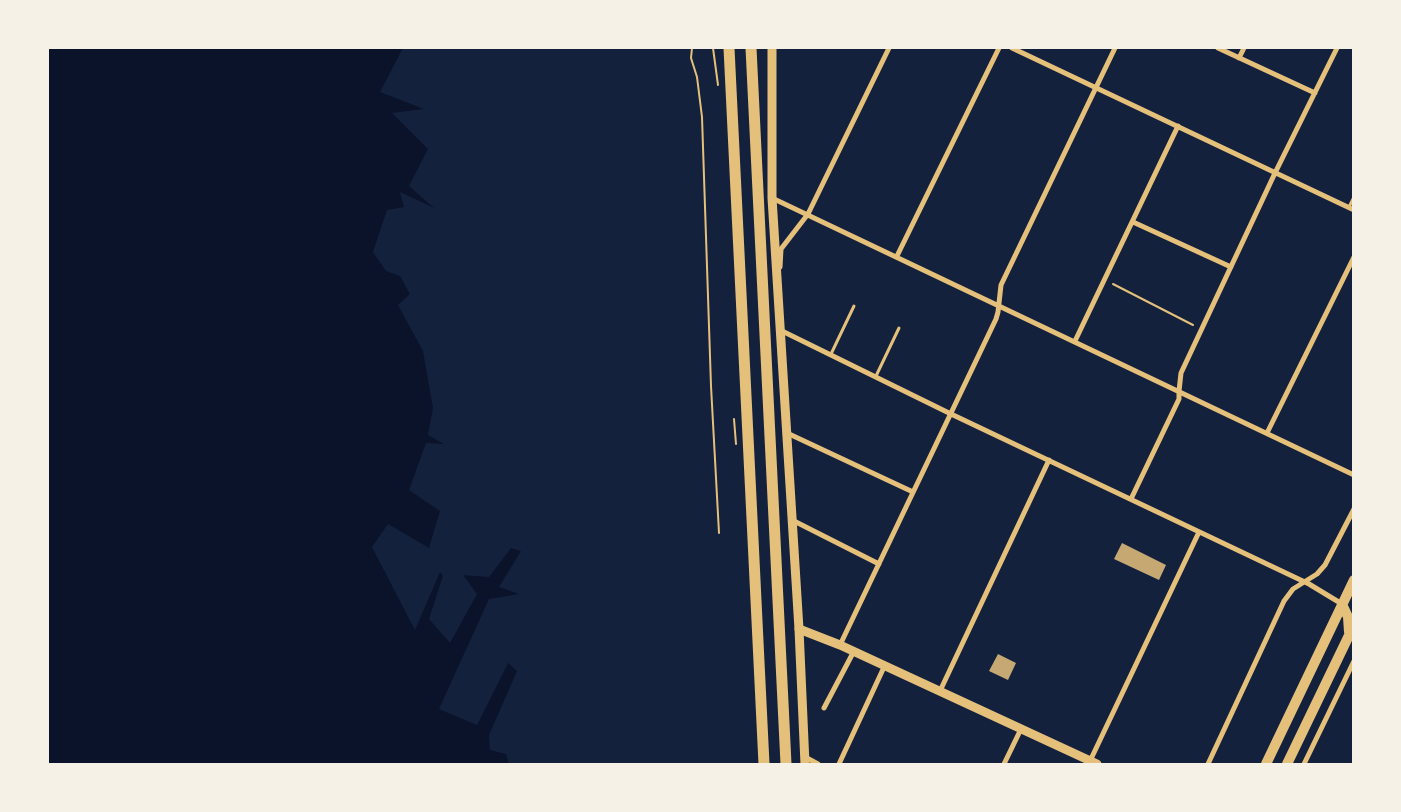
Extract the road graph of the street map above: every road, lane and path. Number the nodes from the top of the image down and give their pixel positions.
1 (692, 48) edge
2 (729, 48) edge
3 (751, 48) edge
4 (772, 48) edge
5 (889, 48) edge
6 (999, 48) edge
7 (1012, 48) edge
8 (1115, 48) edge
9 (1218, 48) edge
10 (1244, 48) edge
11 (1337, 48) edge
12 (1239, 58) junction
13 (1095, 87) junction
14 (1314, 93) junction
15 (1178, 126) junction
16 (1276, 173) junction
17 (1354, 197) edge
18 (772, 198) junction
19 (1351, 208) edge
20 (808, 214) junction
21 (1133, 222) junction
22 (897, 256) junction
23 (1354, 257) edge
24 (1231, 267) junction
25 (1104, 280) junction
26 (777, 290) junction
27 (998, 305) junction
28 (854, 306) dead end
29 (899, 328) dead end
30 (780, 330) junction
31 (1201, 331) junction
32 (1075, 341) junction
33 (831, 354) junction
34 (876, 376) junction
35 (1179, 391) junction
36 (951, 414) junction
37 (787, 432) junction
38 (1267, 433) junction
39 (1049, 460) junction
40 (1354, 475) edge
41 (913, 492) junction
42 (1131, 499) junction
43 (1354, 509) edge
44 (792, 520) junction
45 (1199, 532) junction
46 (719, 533) dead end
47 (879, 564) junction
48 (1354, 580) edge
49 (1305, 583) junction
50 (1342, 604) junction
51 (1354, 624) edge
52 (799, 630) junction
53 (1349, 635) junction
54 (840, 645) junction
55 (854, 652) junction
56 (1354, 661) edge
57 (885, 665) junction
58 (940, 691) junction
59 (824, 708) dead end
60 (1020, 729) junction
61 (805, 761) edge
62 (1093, 763) edge
63 (764, 764) edge
64 (786, 764) edge
65 (818, 764) edge
66 (839, 764) edge
67 (1004, 764) edge
68 (1208, 764) edge
69 (1266, 764) edge
70 (1287, 764) edge
71 (1304, 764) edge

1 - 46 path
2 - 63 highway
3 - 64 highway
4 - 18 street
5 - 20 street
6 - 22 street
7 - 13 street
8 - 13 street
9 - 12 street
10 - 12 street
11 - 14 street
12 - 14 street
13 - 15 street
13 - 27 street
14 - 16 street
15 - 16 street
15 - 21 street
16 - 19 street
16 - 24 street
17 - 19 lane
18 - 20 street
18 - 26 street
20 - 22 street
20 - 26 street
21 - 24 street
21 - 25 street
22 - 27 street
23 - 38 street
24 - 31 street
25 - 31 path
25 - 32 street
26 - 30 street
27 - 32 street
27 - 36 street
28 - 33 lane
29 - 34 lane
30 - 33 street
30 - 37 street
31 - 35 street
32 - 35 street
33 - 34 street
34 - 36 street
35 - 38 street
35 - 42 street
36 - 39 street
36 - 41 street
37 - 41 street
37 - 44 street
38 - 40 street
39 - 42 street
39 - 58 street
41 - 47 street
42 - 45 street
43 - 49 street
44 - 47 street
44 - 52 street
45 - 49 street
45 - 62 street
47 - 54 street
48 - 50 main road
49 - 50 street
49 - 68 street
50 - 53 main road
50 - 69 main road
51 - 53 main road
52 - 54 street
52 - 61 street
53 - 70 main road
54 - 55 street
55 - 57 street
55 - 59 street
56 - 71 street
57 - 58 street
57 - 66 street
58 - 60 street
60 - 62 street
60 - 67 street
61 - 65 street

